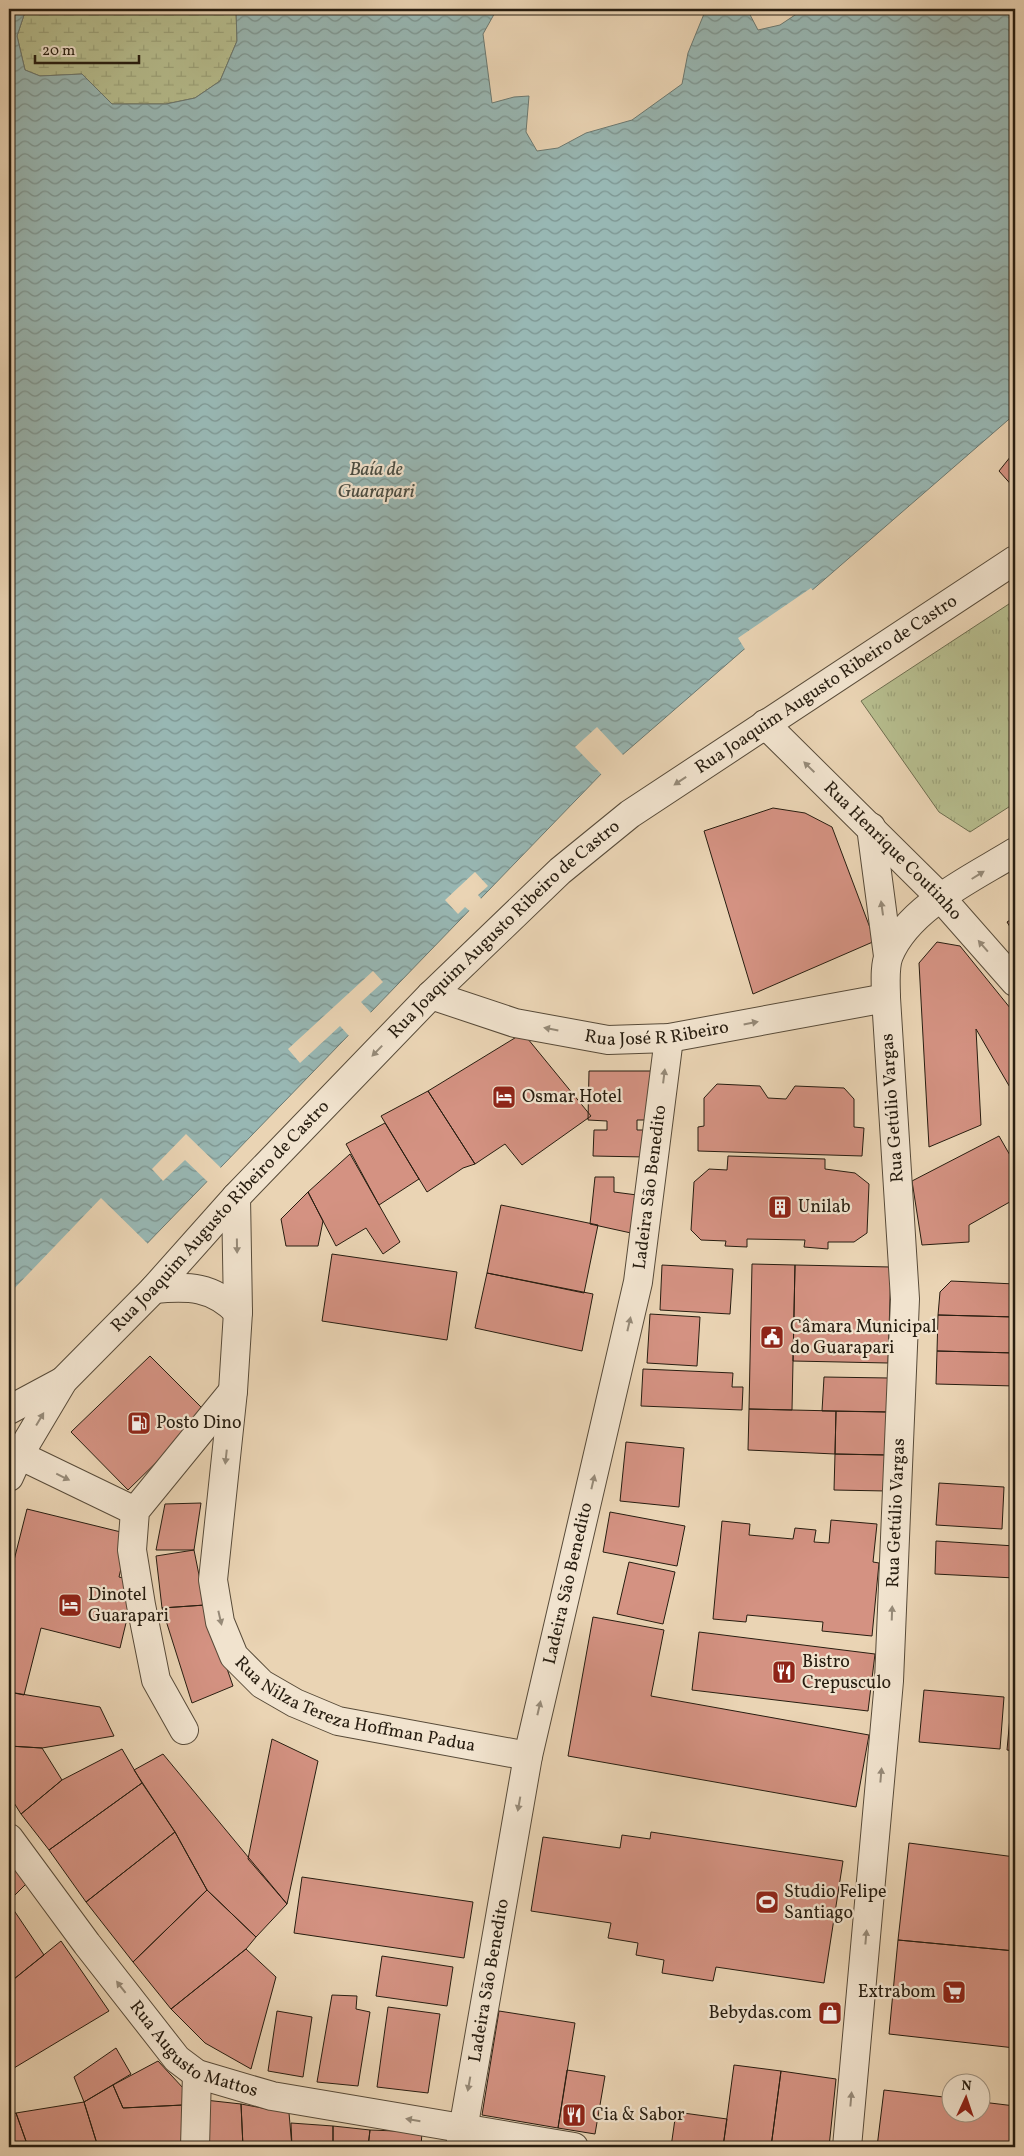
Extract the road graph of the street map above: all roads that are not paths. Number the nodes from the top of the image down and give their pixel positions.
1 (1015, 560) edge
2 (765, 724) junction
3 (871, 827) junction
4 (1015, 852) edge
5 (941, 898) junction
6 (888, 956) junction
7 (1015, 982) edge
8 (431, 995) junction
9 (886, 998) junction
10 (669, 1038) junction
11 (236, 1197) junction
12 (154, 1289) junction
13 (238, 1312) junction
14 (63, 1381) junction
15 (232, 1391) junction
16 (9, 1410) edge
17 (14, 1466) edge
18 (135, 1511) junction
19 (184, 1730) dead end
20 (528, 1756) junction
21 (10, 1840) edge
22 (197, 2074) junction
23 (461, 2138) edge
24 (195, 2147) edge
25 (574, 2147) edge
26 (847, 2147) edge

1 - 2 street, Rua Joaquim Augusto Ribeiro de Castro
3 -> 2 street, Rua Henrique Coutinho
2 -> 8 street, Rua Joaquim Augusto Ribeiro de Castro
3 - 5 street, Rua Henrique Coutinho
6 -> 3 street, Rua Getúlio Vargas
5 -> 4 street
5 - 6 street
7 -> 5 street, Rua Henrique Coutinho
6 - 9 street, Rua Getúlio Vargas
10 -> 8 street, Rua José R Ribeiro
8 -> 11 street, Rua Joaquim Augusto Ribeiro de Castro
10 -> 9 street, Rua José R Ribeiro
26 -> 9 street, Rua Getúlio Vargas
20 -> 10 street, Ladeira São Benedito
11 - 12 street, Rua Joaquim Augusto Ribeiro de Castro
11 -> 13 street, Rua Nilza Tereza Hoffman Padua
12 - 13 street
12 - 14 street, Rua Joaquim Augusto Ribeiro de Castro
13 - 15 street, Rua Nilza Tereza Hoffman Padua
14 - 16 street, Rua Joaquim Augusto Ribeiro de Castro
17 -> 14 street, Rua Joaquim Augusto Ribeiro de Castro
15 - 18 street
15 -> 20 street, Rua Nilza Tereza Hoffman Padua
17 -> 18 street
18 - 19 street
20 -> 23 street, Ladeira São Benedito
22 -> 21 street, Rua Augusto Mattos
23 -> 22 street, Rua Augusto Mattos
22 - 24 street
23 - 25 street, Rua Augusto Mattos

